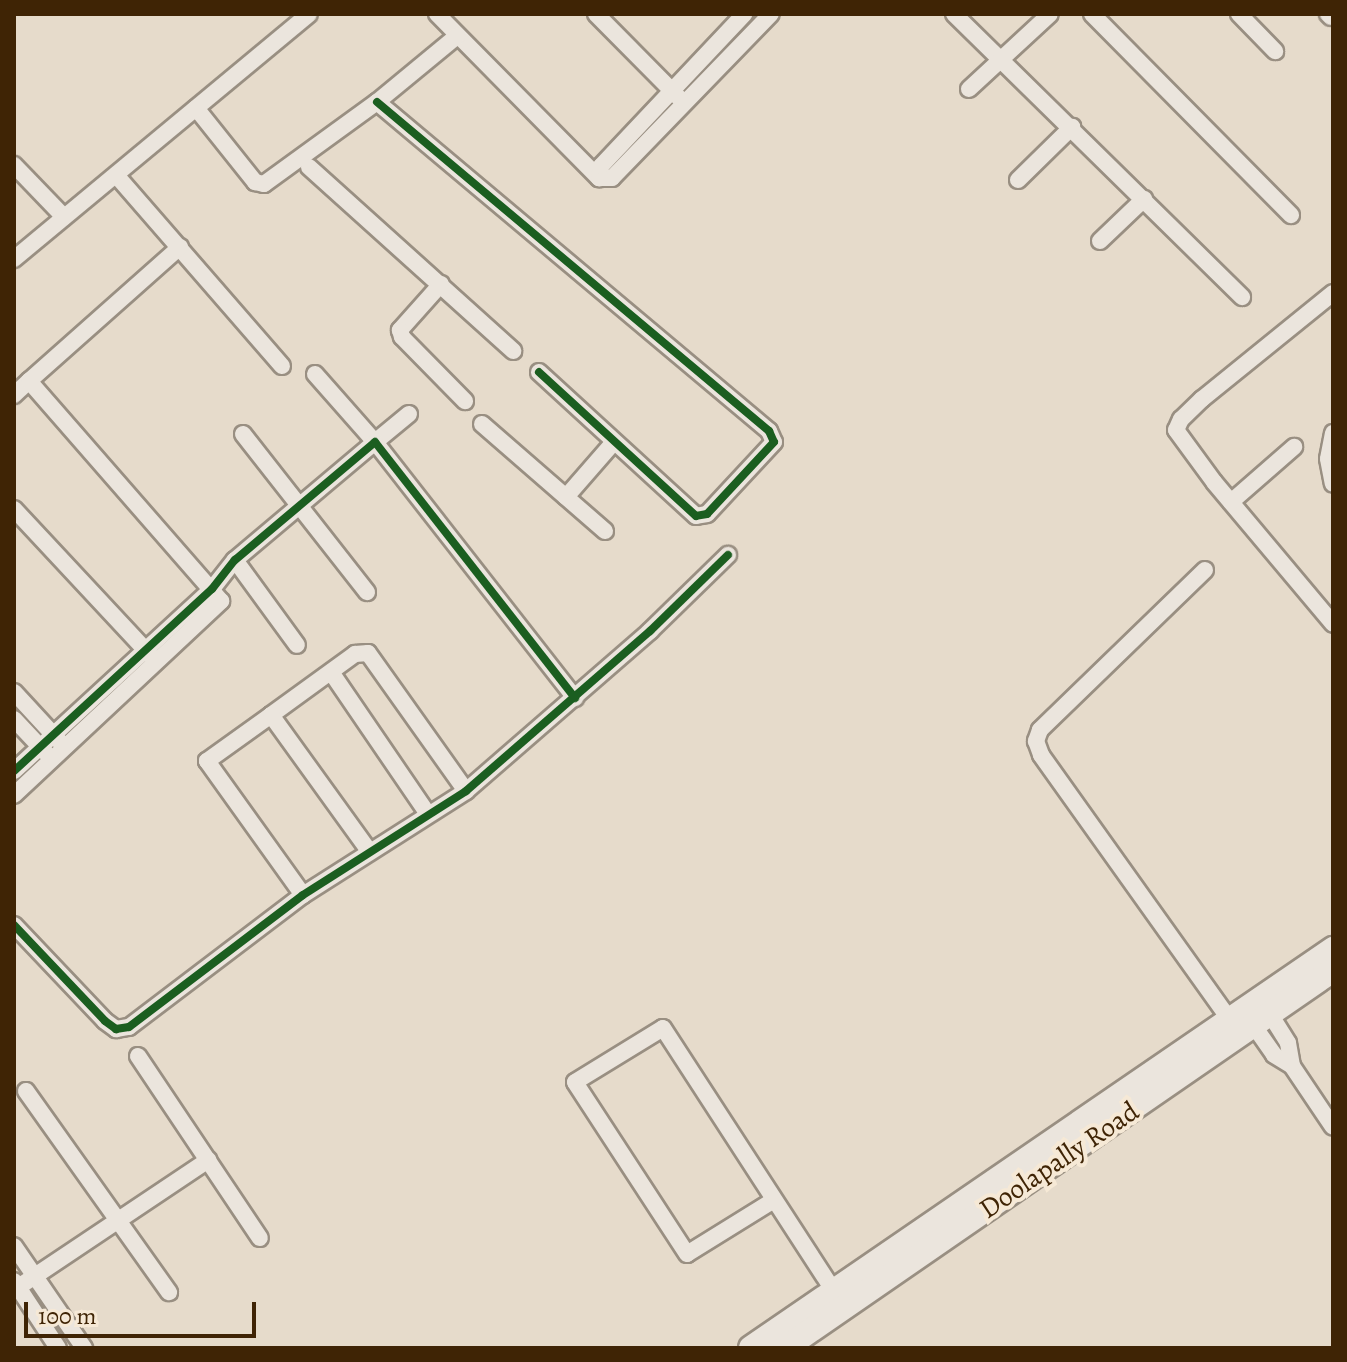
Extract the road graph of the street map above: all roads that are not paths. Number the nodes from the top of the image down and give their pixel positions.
1 (309, 14) edge
2 (437, 14) edge
3 (596, 14) edge
4 (771, 14) edge
5 (954, 14) edge
6 (1050, 14) edge
7 (1092, 14) edge
8 (1239, 14) edge
9 (732, 18) edge
10 (457, 36) junction
11 (746, 40) junction
12 (1275, 51) dead end
13 (1002, 58) junction
14 (969, 89) dead end
15 (674, 92) junction
16 (377, 102) junction
17 (686, 104) junction
18 (196, 108) junction
19 (1072, 127) junction
20 (304, 161) junction
21 (14, 165) edge
22 (116, 175) junction
23 (605, 178) junction
24 (1018, 180) dead end
25 (1144, 199) junction
26 (1291, 215) dead end
27 (64, 217) junction
28 (1100, 241) dead end
29 (180, 247) junction
30 (14, 259) edge
31 (441, 284) junction
32 (1333, 293) edge
33 (1242, 297) dead end
34 (513, 351) dead end
35 (282, 366) dead end
36 (539, 372) dead end
37 (315, 374) dead end
38 (29, 381) junction
39 (14, 395) edge
40 (465, 401) dead end
41 (409, 414) dead end
42 (482, 424) dead end
43 (1333, 433) edge
44 (243, 434) dead end
45 (375, 442) junction
46 (613, 443) junction
47 (1294, 447) dead end
48 (1333, 484) edge
49 (566, 497) junction
50 (1231, 502) junction
51 (299, 506) junction
52 (14, 509) edge
53 (605, 531) dead end
54 (728, 555) dead end
55 (235, 560) junction
56 (1205, 570) dead end
57 (367, 592) dead end
58 (216, 595) junction
59 (1331, 619) edge
60 (297, 645) dead end
61 (150, 655) junction
62 (331, 672) junction
63 (14, 692) edge
64 (575, 698) junction
65 (271, 715) junction
66 (14, 719) edge
67 (52, 747) junction
68 (14, 771) edge
69 (466, 791) junction
70 (14, 795) edge
71 (428, 814) junction
72 (369, 851) junction
73 (303, 895) junction
74 (14, 925) edge
75 (1333, 949) edge
76 (1333, 970) edge
77 (1229, 1019) junction
78 (1262, 1020) junction
79 (138, 1056) dead end
80 (26, 1091) dead end
81 (1333, 1127) edge
82 (208, 1160) junction
83 (774, 1200) junction
84 (120, 1220) junction
85 (260, 1238) dead end
86 (14, 1246) edge
87 (35, 1276) junction
88 (15, 1286) edge
89 (169, 1292) dead end
90 (835, 1293) junction
91 (58, 1348) edge
92 (84, 1348) edge
93 (751, 1348) edge
94 (785, 1348) edge

1 - 18 street
2 - 10 street
3 - 15 street
4 - 11 street
5 - 13 street
6 - 13 street
7 - 26 street
8 - 12 street
9 - 11 street
9 - 15 street
10 - 16 street
10 - 23 street
11 - 17 street
13 - 14 street
13 - 19 street
15 - 17 street
15 - 23 street
16 - 20 street
16 - 46 street
17 - 23 street
18 - 20 street
18 - 22 street
19 - 24 street
19 - 25 street
20 - 31 street
21 - 27 street
22 - 27 street
22 - 29 street
25 - 28 street
25 - 33 street
27 - 30 street
29 - 35 street
29 - 38 street
31 - 34 street
31 - 40 street
32 - 50 street
36 - 46 street
37 - 45 street
38 - 39 street
38 - 58 street
41 - 45 street
42 - 49 street
43 - 48 street
44 - 51 street
45 - 51 street
45 - 64 street
46 - 49 street
47 - 50 street
49 - 53 street
50 - 59 street
51 - 55 street
51 - 57 street
52 - 61 street
54 - 64 street
55 - 58 street
55 - 60 street
56 - 77 street
58 - 61 street
61 - 67 street
62 - 65 street
62 - 69 street
62 - 71 street
63 - 67 street
64 - 69 street
65 - 72 street
65 - 73 street
66 - 67 street
67 - 68 street
67 - 70 street
69 - 71 street
71 - 72 street
72 - 73 street
73 - 74 street
75 - 77 main road
76 - 78 main road, Doolapally Road
77 - 90 main road
78 - 81 street
78 - 94 main road, Doolapally Road
79 - 82 street
80 - 84 street
82 - 84 street
82 - 85 street
83 - 83 street
83 - 90 street
84 - 87 street
84 - 89 street
86 - 87 street
87 - 88 street
87 - 92 street
88 - 91 street
90 - 93 main road

